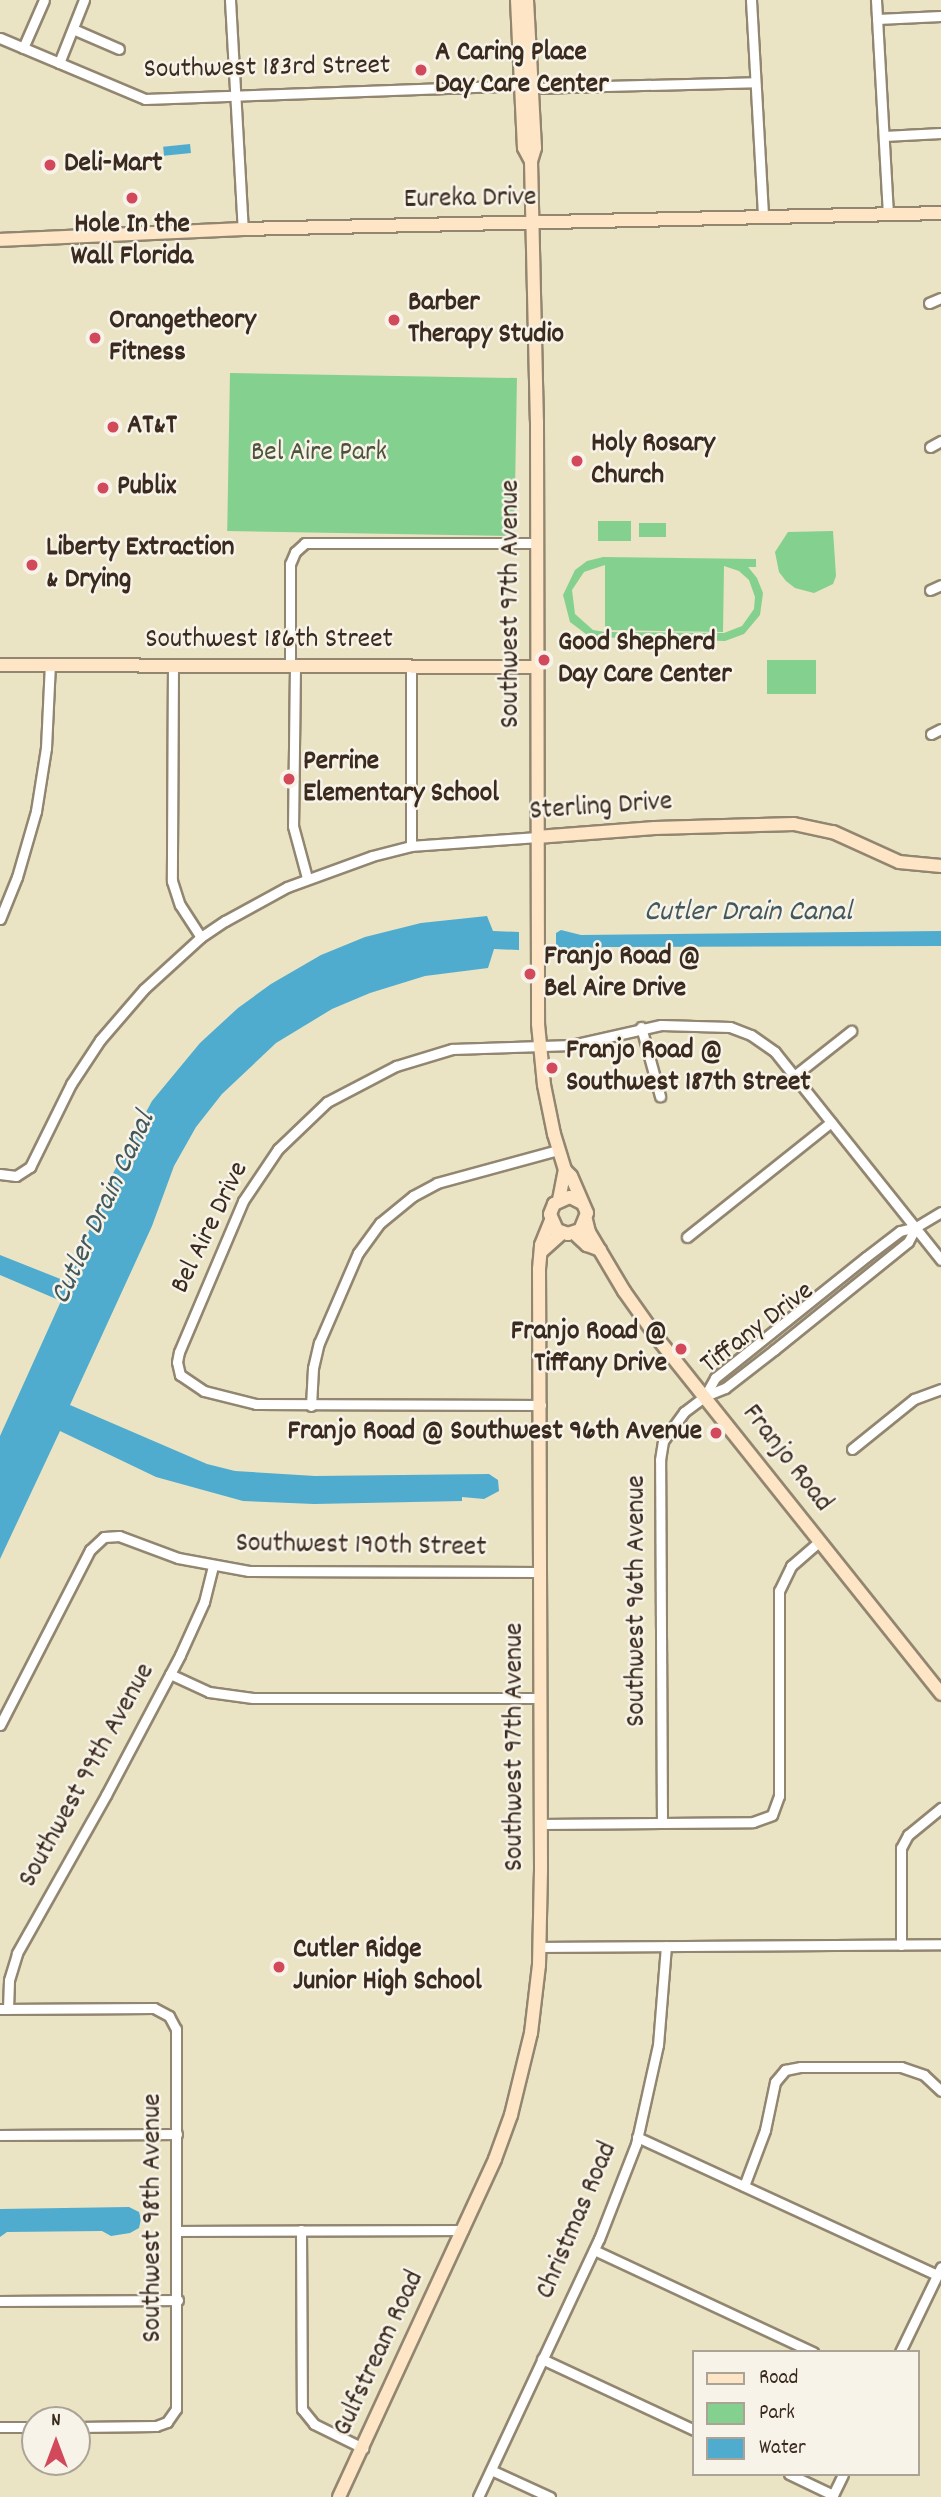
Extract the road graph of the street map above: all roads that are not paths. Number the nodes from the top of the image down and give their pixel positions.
1 (44, 0) edge
2 (84, 0) edge
3 (230, 0) edge
4 (517, 0) edge
5 (527, 0) edge
6 (751, 0) edge
7 (876, 0) edge
8 (941, 16) edge
9 (877, 19) junction
10 (73, 29) junction
11 (0, 38) edge
12 (23, 48) junction
13 (119, 48) dead end
14 (59, 63) junction
15 (755, 82) junction
16 (527, 87) junction
17 (236, 95) junction
18 (941, 133) edge
19 (884, 136) junction
20 (941, 213) edge
21 (888, 215) junction
22 (762, 217) junction
23 (535, 223) junction
24 (243, 229) junction
25 (0, 240) edge
26 (941, 298) edge
27 (929, 303) dead end
28 (941, 441) edge
29 (930, 447) dead end
30 (535, 543) junction
31 (941, 585) edge
32 (930, 590) dead end
33 (50, 664) junction
34 (173, 664) junction
35 (0, 665) edge
36 (292, 666) junction
37 (411, 667) junction
38 (537, 667) junction
39 (941, 729) edge
40 (931, 734) dead end
41 (537, 837) junction
42 (411, 846) junction
43 (941, 866) edge
44 (307, 878) junction
45 (0, 919) edge
46 (201, 937) junction
47 (641, 1027) junction
48 (851, 1031) dead end
49 (539, 1046) junction
50 (794, 1076) junction
51 (660, 1096) dead end
52 (831, 1122) junction
53 (558, 1150) junction
54 (565, 1170) junction
55 (0, 1174) edge
56 (559, 1200) junction
57 (582, 1202) junction
58 (941, 1212) edge
59 (551, 1220) junction
60 (586, 1220) junction
61 (916, 1227) junction
62 (568, 1233) junction
63 (687, 1237) dead end
64 (600, 1250) junction
65 (542, 1251) junction
66 (941, 1260) edge
67 (941, 1389) edge
68 (705, 1396) junction
69 (541, 1405) junction
70 (311, 1406) junction
71 (852, 1449) dead end
72 (820, 1541) junction
73 (213, 1566) junction
74 (540, 1572) junction
75 (170, 1674) junction
76 (939, 1686) edge
77 (540, 1698) junction
78 (0, 1725) edge
79 (941, 1808) edge
80 (662, 1823) junction
81 (541, 1824) junction
82 (941, 1944) edge
83 (901, 1945) junction
84 (666, 1946) junction
85 (540, 1947) junction
86 (4, 2009) edge
87 (941, 2091) edge
88 (177, 2134) junction
89 (0, 2135) edge
90 (638, 2137) junction
91 (744, 2186) junction
92 (301, 2230) junction
93 (177, 2231) junction
94 (463, 2231) junction
95 (594, 2250) junction
96 (939, 2271) edge
97 (178, 2300) junction
98 (0, 2301) edge
99 (809, 2350) edge
100 (901, 2350) edge
101 (542, 2359) junction
102 (0, 2427) edge
103 (21, 2427) edge
104 (91, 2427) edge
105 (692, 2429) edge
106 (363, 2448) junction
107 (491, 2470) junction
108 (793, 2476) edge
109 (842, 2476) edge
110 (833, 2496) edge
111 (339, 2497) edge
112 (478, 2497) edge
113 (550, 2497) edge

1 - 12 street
2 - 10 street
3 - 17 street
4 - 16 street, Southwest 97th Avenue
5 - 16 street, Southwest 97th Avenue
6 - 15 street
7 - 9 street
8 - 9 street
9 - 19 street
10 - 13 street
10 - 14 street
11 - 12 street, Southwest 183rd Street
12 - 14 street, Southwest 183rd Street
14 - 17 street, Southwest 183rd Street
15 - 16 street, Southwest 183rd Street
15 - 22 street
16 - 17 street, Southwest 183rd Street
16 - 23 street, Southwest 97th Avenue
17 - 24 street
18 - 19 street
19 - 21 street
20 - 21 street, Eureka Drive
21 - 22 street, Eureka Drive
22 - 23 street, Eureka Drive
23 - 24 street, Eureka Drive
23 - 30 street, Southwest 97th Avenue
24 - 25 street, Eureka Drive
26 - 27 street
28 - 29 street
30 - 36 street
30 - 38 street, Southwest 97th Avenue
31 - 32 street
33 - 34 street, Southwest 186th Street
33 - 35 street, Southwest 186th Street
33 - 45 street
34 - 36 street, Southwest 186th Street
34 - 46 street
36 - 37 street, Southwest 186th Street
36 - 44 street
37 - 38 street, Southwest 186th Street
37 - 42 street
38 - 41 street, Southwest 97th Avenue
39 - 40 street
41 - 42 street, Sterling Drive
41 - 43 street, Sterling Drive
41 - 49 street, Southwest 97th Avenue
42 - 44 street, Sterling Drive
44 - 46 street, Sterling Drive
46 - 55 street, Sterling Drive
47 - 49 street, Bel Aire Drive
47 - 50 street, Bel Aire Drive
47 - 51 street
48 - 50 street
49 - 53 street, Southwest 97th Avenue
49 - 70 street, Bel Aire Drive
50 - 52 street, Bel Aire Drive
52 - 61 street, Bel Aire Drive
52 - 63 street
53 - 54 street, Southwest 97th Avenue
53 - 70 street
54 - 56 street
54 - 57 street, Southwest 97th Avenue
56 - 57 street
56 - 59 street
57 - 60 street
58 - 61 street, Tiffany Drive
59 - 62 street
59 - 65 street, Southwest 97th Avenue
60 - 62 street
60 - 64 street, Franjo Road
61 - 66 street, Bel Aire Drive
61 - 68 street, Tiffany Drive
61 - 68 street, Tiffany Drive
62 - 64 street, Franjo Road
62 - 65 street
64 - 68 street, Franjo Road
65 - 69 street, Southwest 97th Avenue
67 - 71 street
68 - 72 street, Franjo Road
68 - 80 street, Southwest 96th Avenue
69 - 70 street
69 - 74 street, Southwest 97th Avenue
72 - 76 street, Franjo Road
72 - 80 street
73 - 74 street, Southwest 190th Street
73 - 75 street, Southwest 99th Avenue
73 - 78 street, Southwest 190th Street
74 - 77 street, Southwest 97th Avenue
75 - 77 street
75 - 86 street, Southwest 99th Avenue
77 - 81 street, Southwest 97th Avenue
79 - 83 street
80 - 81 street
81 - 85 street, Southwest 97th Avenue
82 - 83 street
83 - 84 street
84 - 85 street
84 - 90 street, Christmas Road
85 - 94 street, Southwest 97th Avenue
86 - 88 street, Southwest 98th Avenue
87 - 91 street
88 - 89 street
88 - 93 street, Southwest 98th Avenue
90 - 91 street
90 - 95 street, Christmas Road
91 - 96 street
92 - 93 street
92 - 94 street
92 - 106 street
93 - 97 street, Southwest 98th Avenue
94 - 106 street, Gulfstream Road
95 - 99 street
95 - 101 street, Christmas Road
96 - 100 street
97 - 98 street
97 - 104 street, Southwest 98th Avenue
101 - 105 street
101 - 107 street, Christmas Road
102 - 103 street
106 - 111 street, Gulfstream Road
107 - 112 street, Christmas Road
107 - 113 street
108 - 110 street
109 - 110 street

